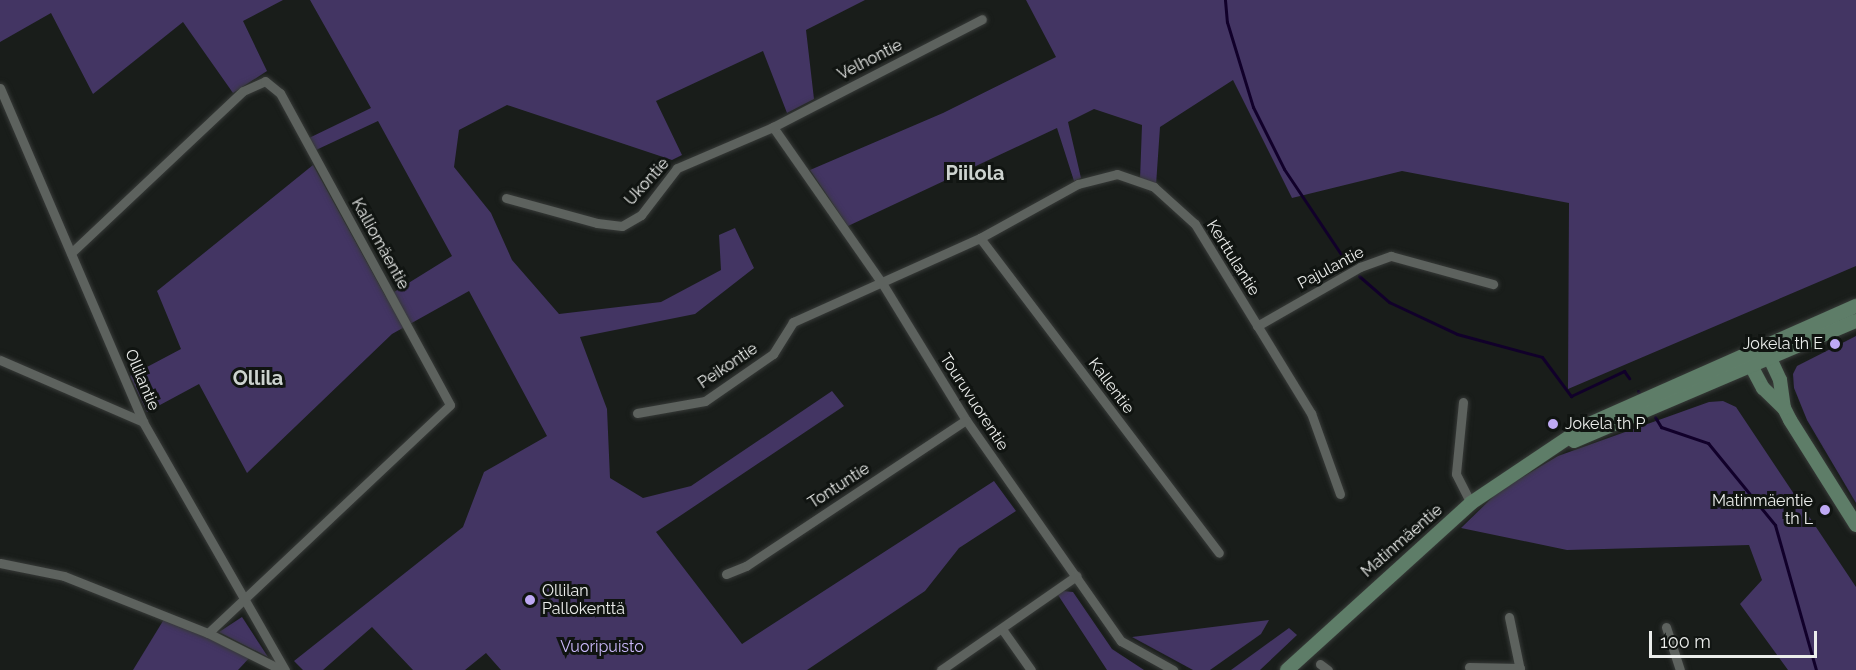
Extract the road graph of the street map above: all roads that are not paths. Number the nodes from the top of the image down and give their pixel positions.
1 (982, 19) dead end
2 (0, 88) edge
3 (773, 127) junction
4 (506, 198) dead end
5 (980, 238) junction
6 (71, 253) junction
7 (882, 283) junction
8 (1493, 284) dead end
9 (1856, 306) edge
10 (1856, 321) edge
11 (1257, 326) junction
12 (1767, 353) junction
13 (1746, 354) junction
14 (0, 360) edge
15 (1751, 368) junction
16 (1463, 402) dead end
17 (1784, 408) junction
18 (637, 413) dead end
19 (966, 420) junction
20 (143, 422) junction
21 (1550, 450) junction
22 (1340, 494) dead end
23 (1470, 503) junction
24 (1856, 525) edge
25 (1219, 553) dead end
26 (0, 564) edge
27 (726, 574) dead end
28 (1076, 576) junction
29 (244, 603) junction
30 (1509, 617) dead end
31 (1666, 627) dead end
32 (1002, 629) junction
33 (208, 633) junction
34 (1469, 667) dead end
35 (1520, 669) edge
36 (284, 670) edge
37 (941, 670) edge
38 (1031, 670) edge
39 (1173, 670) edge
40 (1287, 670) edge
41 (1680, 670) edge

1 - 3 street, Velhontie
2 - 6 street, Ollilantie
3 - 4 street, Ukontie
3 - 7 street, Touruvuorentie
5 - 7 street, Kerttulantie
5 - 11 street, Kerttulantie
5 - 25 street, Kallentie
6 - 20 street, Ollilantie
6 - 29 street, Kalliomäentie
7 - 18 street, Peikontie
7 - 19 street, Touruvuorentie
8 - 11 street, Pajulantie
9 - 12 main road
10 - 12 main road
11 - 22 street, Kerttulantie
12 - 13 main road, Matinmäentie
12 - 15 main road, Matinmäentie
12 - 17 main road
13 - 15 main road
13 - 21 main road, Matinmäentie
14 - 20 street
15 - 17 main road
15 - 21 main road, Matinmäentie
16 - 23 street
17 - 24 main road
19 - 27 street, Tontuntie
19 - 28 street, Touruvuorentie
20 - 29 street, Ollilantie
21 - 23 main road, Matinmäentie
23 - 40 main road, Matinmäentie
26 - 33 street
28 - 32 street
28 - 39 street, Touruvuorentie
29 - 33 street
29 - 36 street, Ollilantie
30 - 35 street
31 - 41 street
32 - 37 street
32 - 38 street
33 - 36 street
34 - 35 street

